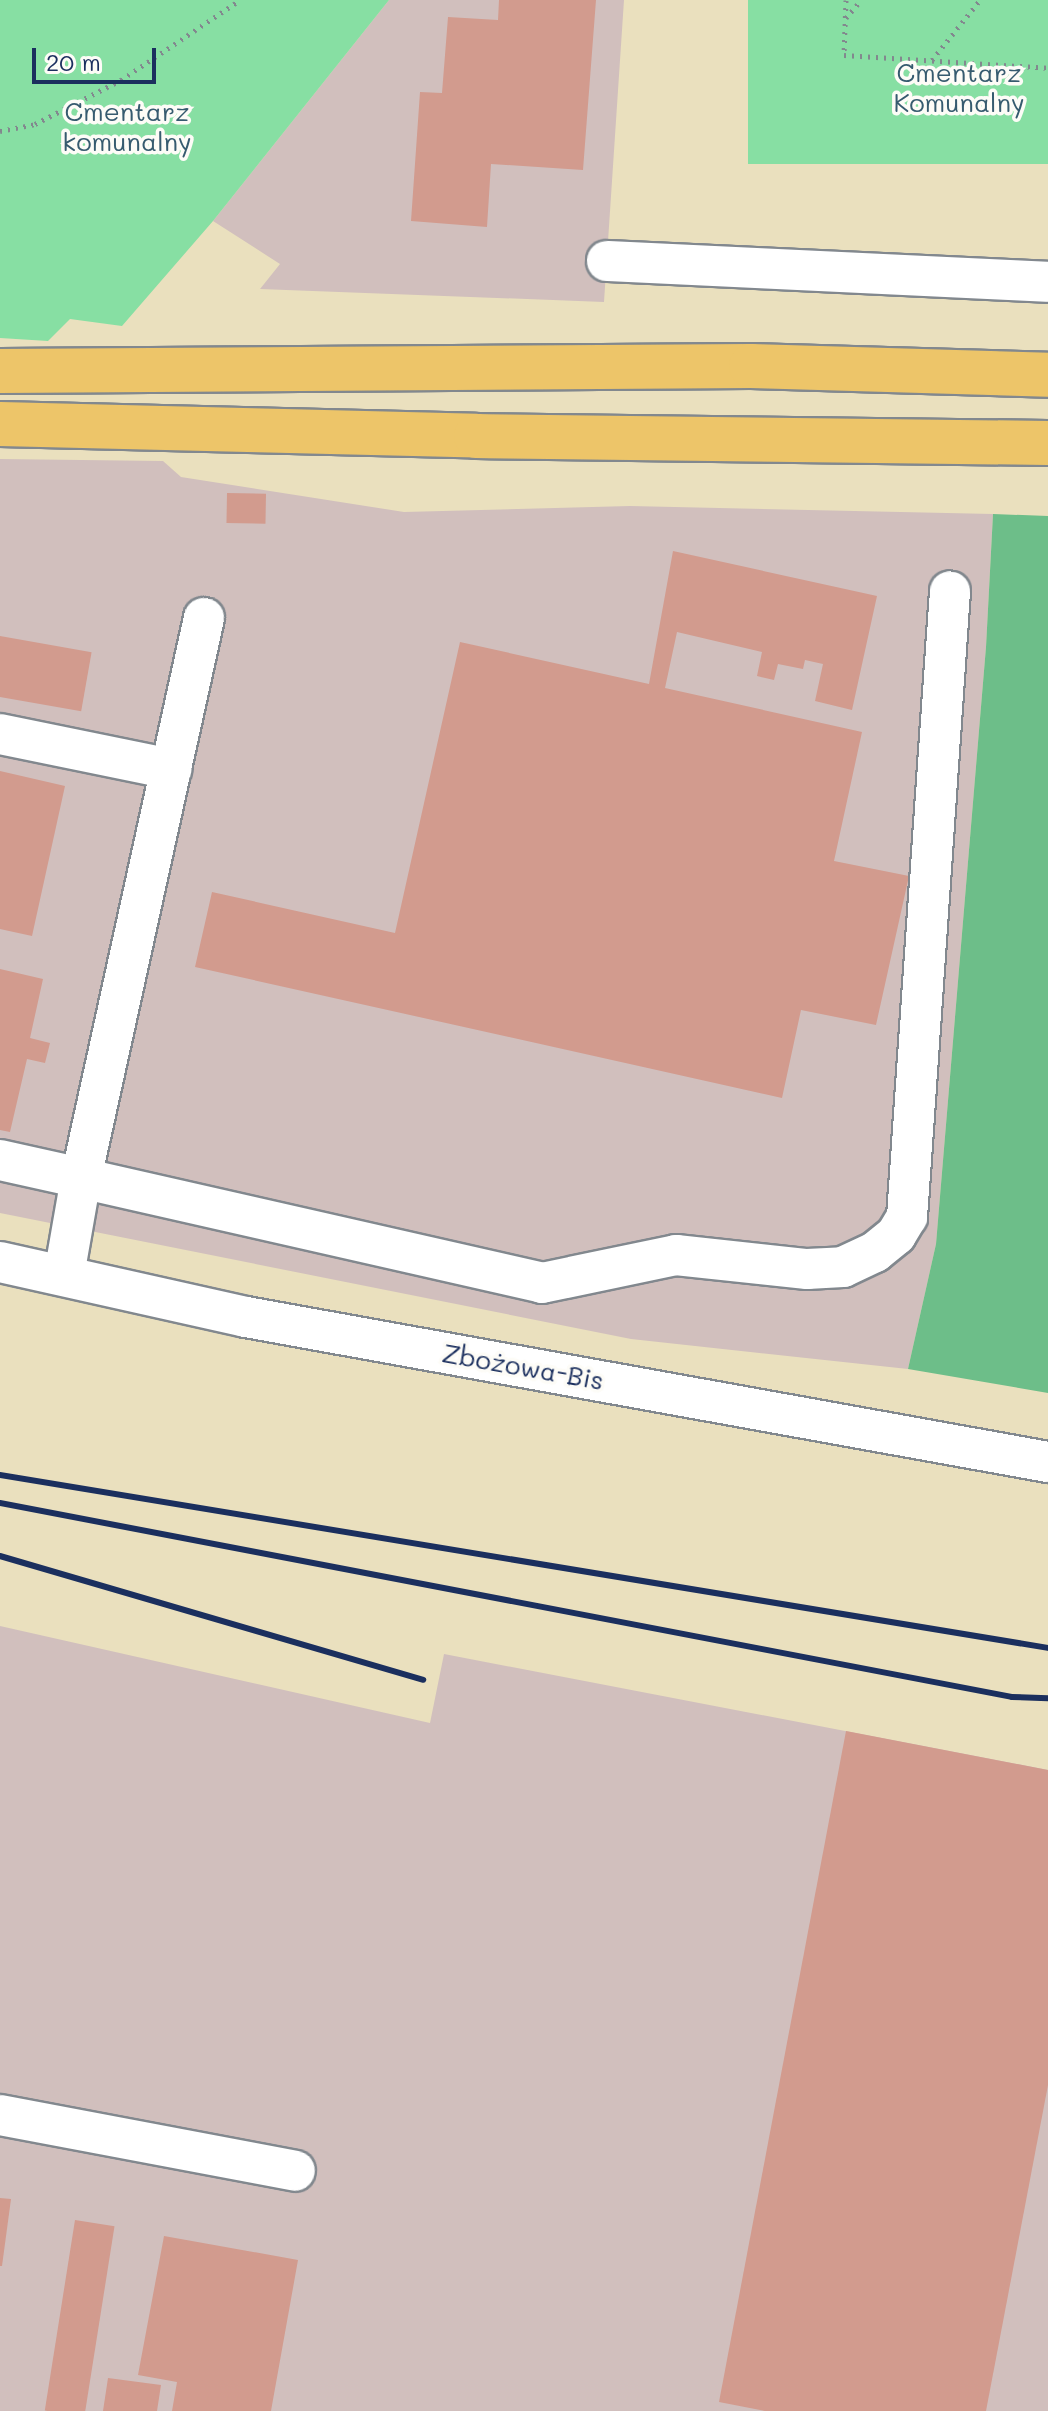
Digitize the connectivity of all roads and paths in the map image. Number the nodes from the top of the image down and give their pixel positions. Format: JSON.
{"nodes":[{"id":1,"x":240,"y":0,"type":"edge"},
{"id":2,"x":846,"y":0,"type":"edge"},
{"id":3,"x":861,"y":0,"type":"edge"},
{"id":4,"x":980,"y":0,"type":"edge"},
{"id":5,"x":846,"y":19,"type":"junction"},
{"id":6,"x":932,"y":60,"type":"junction"},
{"id":7,"x":1048,"y":61,"type":"edge"},
{"id":8,"x":1045,"y":68,"type":"edge"},
{"id":9,"x":0,"y":131,"type":"edge"},
{"id":10,"x":607,"y":261,"type":"dead end"},
{"id":11,"x":1048,"y":282,"type":"edge"},
{"id":12,"x":0,"y":371,"type":"edge"},
{"id":13,"x":1048,"y":375,"type":"edge"},
{"id":14,"x":0,"y":424,"type":"edge"},
{"id":15,"x":1048,"y":443,"type":"edge"},
{"id":16,"x":950,"y":591,"type":"dead end"},
{"id":17,"x":204,"y":618,"type":"dead end"},
{"id":18,"x":0,"y":734,"type":"edge"},
{"id":19,"x":171,"y":769,"type":"junction"},
{"id":20,"x":0,"y":1160,"type":"edge"},
{"id":21,"x":81,"y":1178,"type":"junction"},
{"id":22,"x":0,"y":1262,"type":"edge"},
{"id":23,"x":64,"y":1275,"type":"junction"},
{"id":24,"x":1048,"y":1462,"type":"edge"},
{"id":25,"x":0,"y":2115,"type":"edge"},
{"id":26,"x":295,"y":2171,"type":"dead end"}],
"edges":[{"from":1,"to":9,"type":"path"},
{"from":2,"to":5,"type":"path"},
{"from":3,"to":5,"type":"path"},
{"from":4,"to":6,"type":"path"},
{"from":5,"to":6,"type":"path"},
{"from":6,"to":8,"type":"path"},
{"from":7,"to":8,"type":"path"},
{"from":10,"to":11,"type":"street"},
{"from":12,"to":13,"type":"main road"},
{"from":14,"to":15,"type":"main road"},
{"from":16,"to":21,"type":"street"},
{"from":17,"to":19,"type":"street"},
{"from":18,"to":19,"type":"street"},
{"from":19,"to":21,"type":"street"},
{"from":20,"to":21,"type":"street"},
{"from":21,"to":23,"type":"street"},
{"from":22,"to":23,"type":"street","name":"Zbożowa-Bis"},
{"from":23,"to":24,"type":"street","name":"Zbożowa-Bis"},
{"from":25,"to":26,"type":"street"}]}
